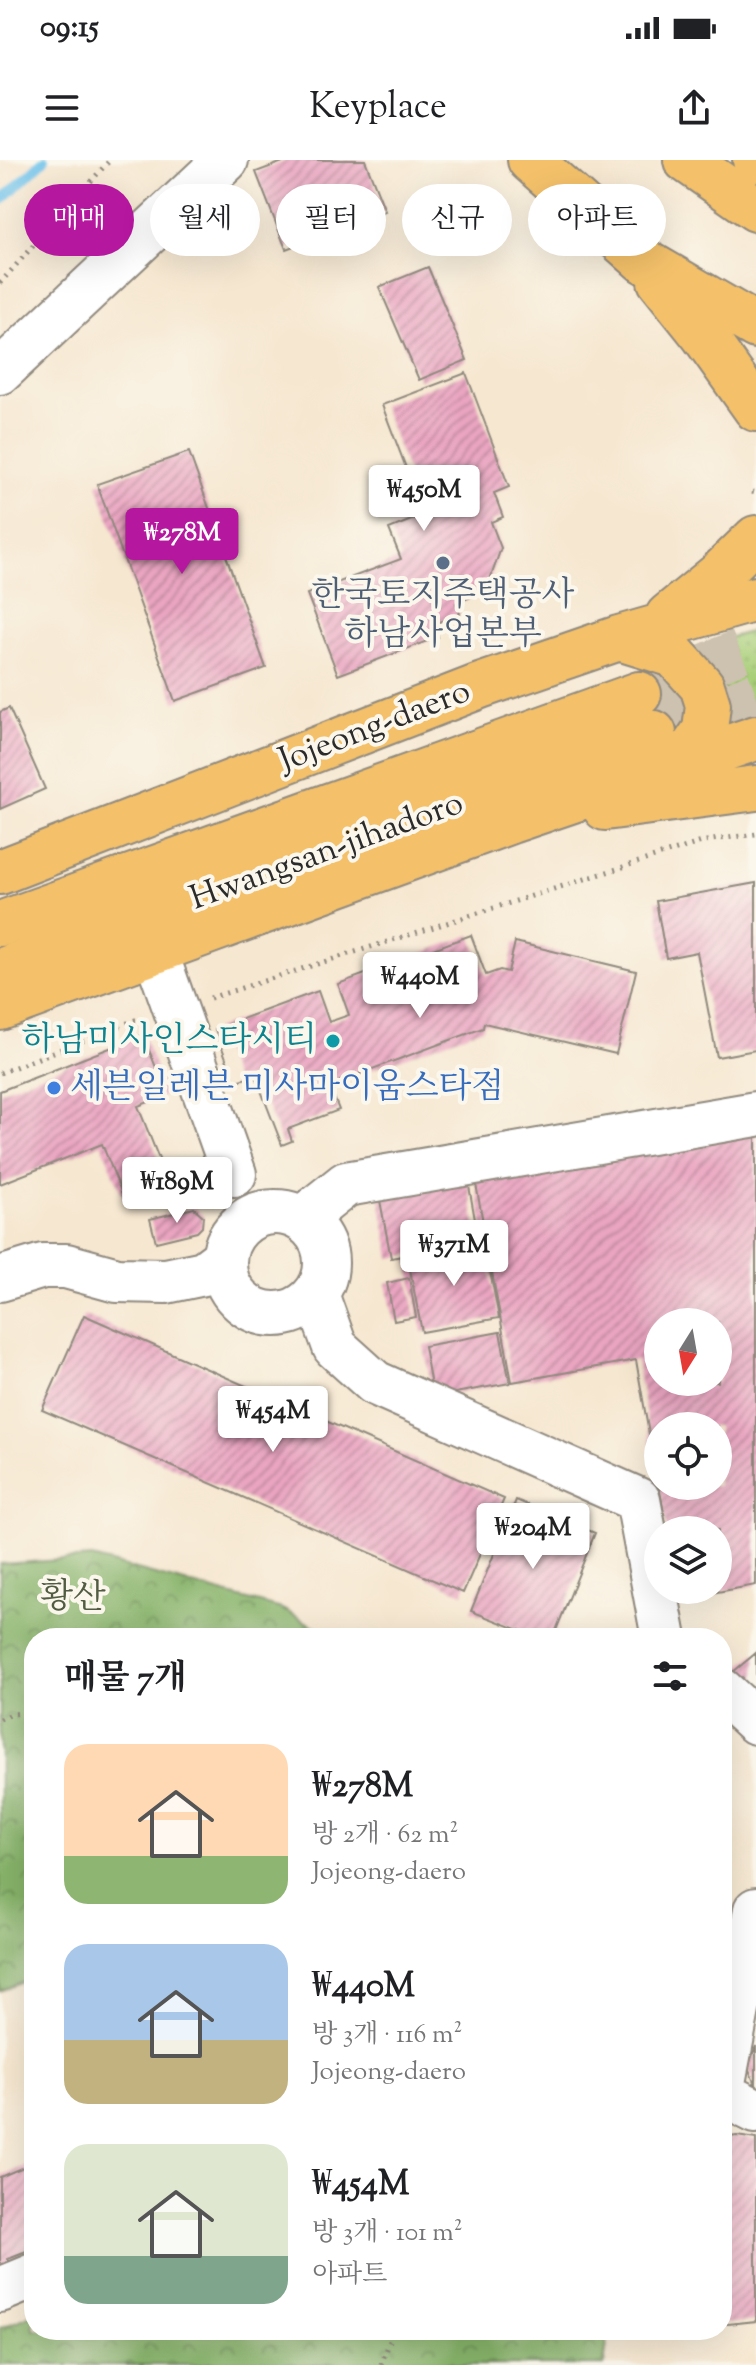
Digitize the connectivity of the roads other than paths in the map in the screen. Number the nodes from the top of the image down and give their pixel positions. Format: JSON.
{"nodes":[{"id":1,"x":226,"y":160,"type":"edge"},
{"id":2,"x":530,"y":160,"type":"edge"},
{"id":3,"x":686,"y":160,"type":"edge"},
{"id":4,"x":733,"y":160,"type":"edge"},
{"id":5,"x":756,"y":176,"type":"edge"},
{"id":6,"x":756,"y":209,"type":"edge"},
{"id":7,"x":644,"y":261,"type":"junction"},
{"id":8,"x":756,"y":326,"type":"edge"},
{"id":9,"x":0,"y":372,"type":"edge"},
{"id":10,"x":756,"y":409,"type":"edge"},
{"id":11,"x":756,"y":538,"type":"edge"},
{"id":12,"x":756,"y":599,"type":"edge"},
{"id":13,"x":636,"y":633,"type":"junction"},
{"id":14,"x":659,"y":729,"type":"junction"},
{"id":15,"x":756,"y":738,"type":"edge"},
{"id":16,"x":756,"y":788,"type":"edge"},
{"id":17,"x":511,"y":821,"type":"junction"},
{"id":18,"x":0,"y":872,"type":"edge"},
{"id":19,"x":0,"y":924,"type":"edge"},
{"id":20,"x":155,"y":951,"type":"junction"},
{"id":21,"x":0,"y":971,"type":"edge"},
{"id":22,"x":0,"y":1008,"type":"edge"},
{"id":23,"x":756,"y":1114,"type":"edge"},
{"id":24,"x":234,"y":1174,"type":"dead end"},
{"id":25,"x":302,"y":1219,"type":"junction"},
{"id":26,"x":224,"y":1258,"type":"junction"},
{"id":27,"x":0,"y":1279,"type":"edge"},
{"id":28,"x":316,"y":1294,"type":"junction"},
{"id":29,"x":662,"y":1628,"type":"edge"},
{"id":30,"x":732,"y":1700,"type":"edge"},
{"id":31,"x":756,"y":1722,"type":"edge"},
{"id":32,"x":756,"y":1910,"type":"edge"},
{"id":33,"x":732,"y":2038,"type":"edge"},
{"id":34,"x":732,"y":2097,"type":"edge"},
{"id":35,"x":756,"y":2111,"type":"edge"},
{"id":36,"x":24,"y":2280,"type":"edge"},
{"id":37,"x":0,"y":2290,"type":"edge"}],
"edges":[{"from":1,"to":9,"type":"street"},
{"from":2,"to":7,"type":"main road"},
{"from":3,"to":6,"type":"main road"},
{"from":4,"to":5,"type":"main road"},
{"from":7,"to":8,"type":"main road"},
{"from":7,"to":10,"type":"main road"},
{"from":11,"to":13,"type":"main road"},
{"from":12,"to":13,"type":"main road","name":"Jojeong-daero"},
{"from":13,"to":14,"type":"main road"},
{"from":13,"to":18,"type":"main road","name":"Jojeong-daero"},
{"from":14,"to":15,"type":"main road"},
{"from":14,"to":17,"type":"main road"},
{"from":14,"to":19,"type":"main road","name":"Hwangsan-jihadoro"},
{"from":14,"to":21,"type":"main road","name":"Hwangsan-jihadoro"},
{"from":16,"to":17,"type":"main road"},
{"from":17,"to":20,"type":"main road"},
{"from":20,"to":22,"type":"main road"},
{"from":20,"to":24,"type":"street"},
{"from":23,"to":25,"type":"street"},
{"from":25,"to":26,"type":"street"},
{"from":25,"to":28,"type":"street"},
{"from":26,"to":27,"type":"street"},
{"from":26,"to":28,"type":"street"},
{"from":28,"to":29,"type":"street"},
{"from":30,"to":31,"type":"street"},
{"from":32,"to":33,"type":"street"},
{"from":34,"to":35,"type":"street"},
{"from":36,"to":37,"type":"street"}]}
